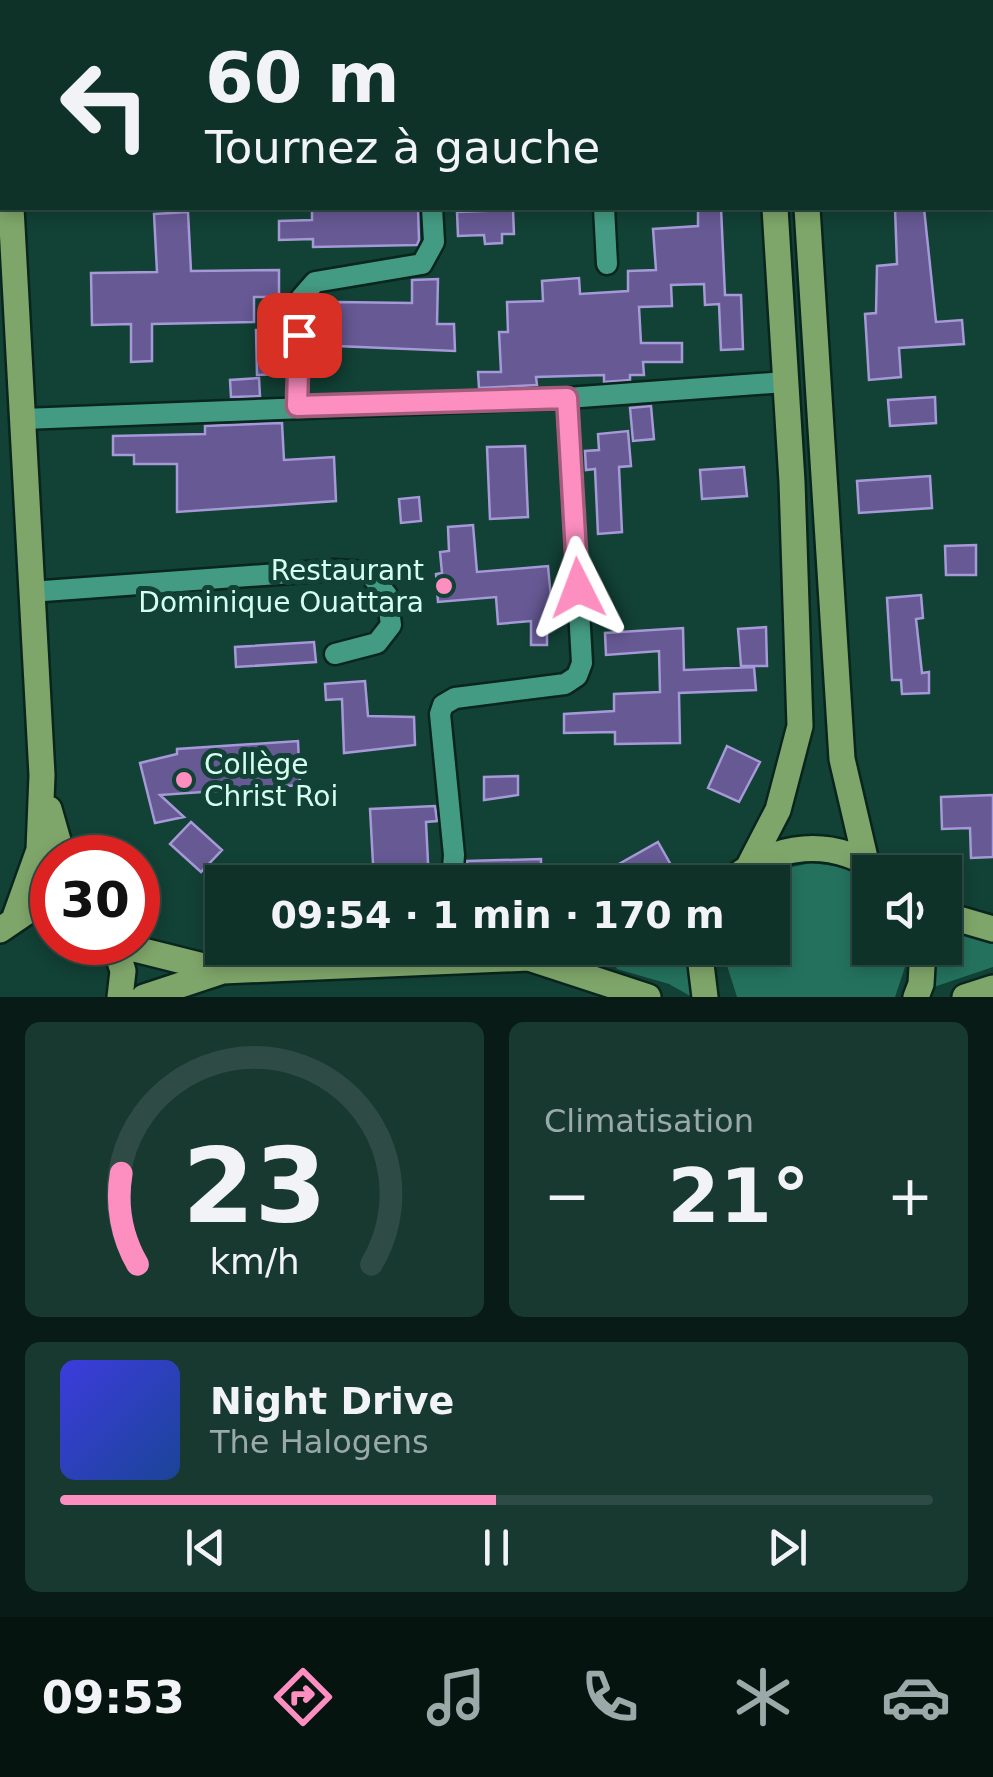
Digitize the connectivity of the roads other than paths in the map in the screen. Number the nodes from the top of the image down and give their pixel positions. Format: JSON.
{"nodes":[{"id":1,"x":11,"y":210,"type":"edge"},
{"id":2,"x":432,"y":210,"type":"edge"},
{"id":3,"x":604,"y":210,"type":"edge"},
{"id":4,"x":775,"y":210,"type":"edge"},
{"id":5,"x":807,"y":210,"type":"edge"},
{"id":6,"x":608,"y":264,"type":"dead end"},
{"id":7,"x":785,"y":382,"type":"junction"},
{"id":8,"x":567,"y":398,"type":"junction"},
{"id":9,"x":297,"y":406,"type":"junction"},
{"id":10,"x":23,"y":419,"type":"junction"},
{"id":11,"x":30,"y":592,"type":"junction"},
{"id":12,"x":334,"y":654,"type":"dead end"},
{"id":13,"x":42,"y":774,"type":"junction"},
{"id":14,"x":57,"y":835,"type":"edge"},
{"id":15,"x":870,"y":855,"type":"edge"},
{"id":16,"x":852,"y":860,"type":"edge"},
{"id":17,"x":453,"y":865,"type":"edge"},
{"id":18,"x":744,"y":865,"type":"edge"},
{"id":19,"x":754,"y":865,"type":"edge"},
{"id":20,"x":962,"y":920,"type":"edge"},
{"id":21,"x":7,"y":924,"type":"edge"},
{"id":22,"x":993,"y":929,"type":"edge"},
{"id":23,"x":160,"y":955,"type":"edge"},
{"id":24,"x":121,"y":965,"type":"edge"},
{"id":25,"x":310,"y":965,"type":"edge"},
{"id":26,"x":550,"y":965,"type":"edge"},
{"id":27,"x":700,"y":965,"type":"edge"},
{"id":28,"x":921,"y":965,"type":"edge"},
{"id":29,"x":223,"y":971,"type":"junction"},
{"id":30,"x":993,"y":988,"type":"edge"},
{"id":31,"x":120,"y":997,"type":"edge"},
{"id":32,"x":144,"y":997,"type":"edge"},
{"id":33,"x":648,"y":997,"type":"edge"},
{"id":34,"x":705,"y":997,"type":"edge"},
{"id":35,"x":916,"y":997,"type":"edge"},
{"id":36,"x":966,"y":997,"type":"edge"}],
"edges":[{"from":1,"to":10,"type":"main road"},
{"from":2,"to":9,"type":"street"},
{"from":3,"to":6,"type":"street"},
{"from":4,"to":7,"type":"main road"},
{"from":5,"to":15,"type":"main road"},
{"from":7,"to":8,"type":"street"},
{"from":7,"to":18,"type":"main road"},
{"from":8,"to":9,"type":"street"},
{"from":8,"to":17,"type":"street"},
{"from":9,"to":10,"type":"street"},
{"from":10,"to":11,"type":"main road"},
{"from":11,"to":12,"type":"street"},
{"from":11,"to":13,"type":"main road"},
{"from":13,"to":14,"type":"main road"},
{"from":13,"to":21,"type":"main road"},
{"from":16,"to":19,"type":"main road"},
{"from":20,"to":22,"type":"main road"},
{"from":23,"to":29,"type":"main road"},
{"from":24,"to":31,"type":"main road"},
{"from":25,"to":29,"type":"main road"},
{"from":26,"to":33,"type":"main road"},
{"from":27,"to":34,"type":"main road"},
{"from":28,"to":35,"type":"main road"},
{"from":29,"to":32,"type":"main road"},
{"from":30,"to":36,"type":"main road"}]}
